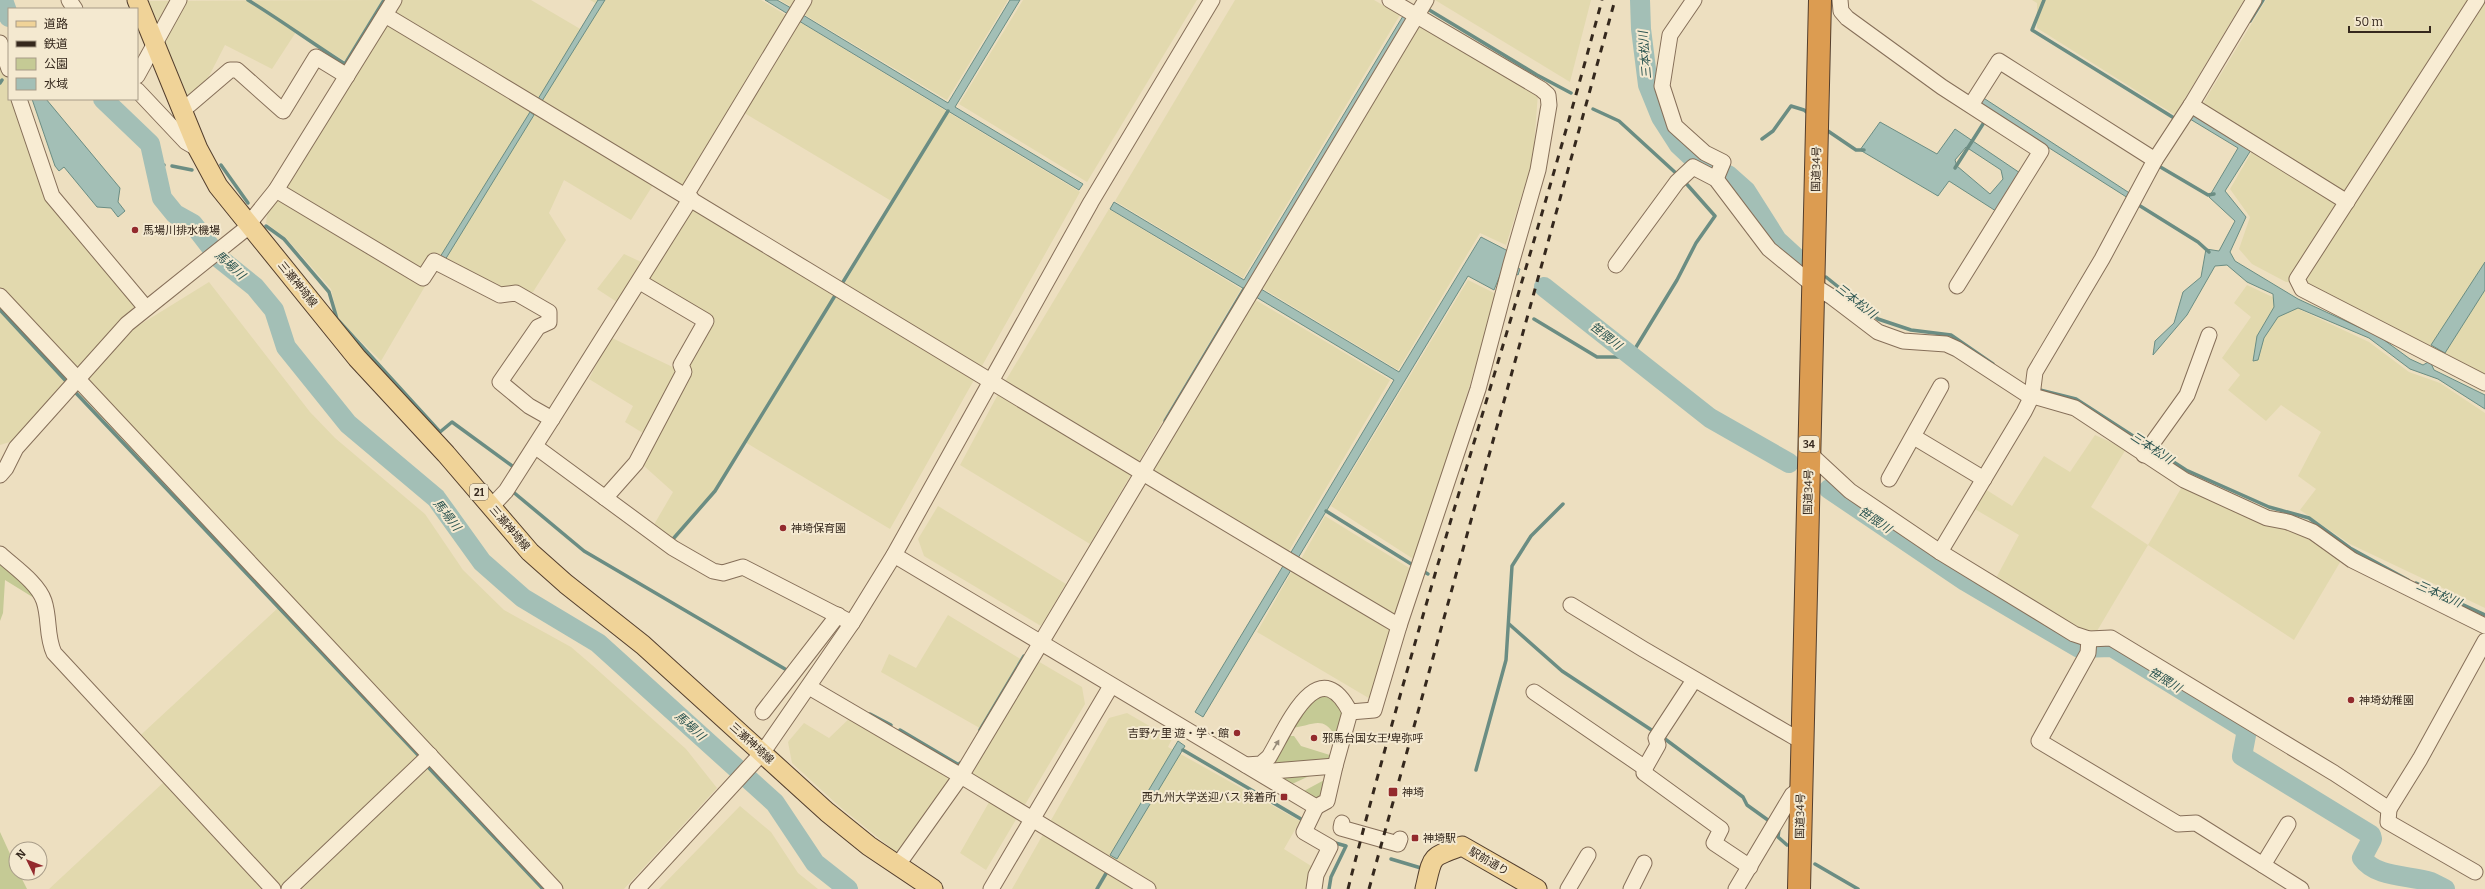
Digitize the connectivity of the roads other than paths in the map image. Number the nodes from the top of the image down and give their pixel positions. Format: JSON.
{"nodes":[{"id":1,"x":137,"y":0,"type":"edge"},
{"id":2,"x":178,"y":0,"type":"edge"},
{"id":3,"x":394,"y":0,"type":"edge"},
{"id":4,"x":804,"y":0,"type":"edge"},
{"id":5,"x":1212,"y":0,"type":"edge"},
{"id":6,"x":1390,"y":0,"type":"edge"},
{"id":7,"x":1694,"y":0,"type":"edge"},
{"id":8,"x":1820,"y":0,"type":"edge"},
{"id":9,"x":1840,"y":0,"type":"edge"},
{"id":10,"x":2254,"y":0,"type":"edge"},
{"id":11,"x":2477,"y":0,"type":"edge"},
{"id":12,"x":1422,"y":7,"type":"edge"},
{"id":13,"x":385,"y":15,"type":"junction"},
{"id":14,"x":0,"y":43,"type":"edge"},
{"id":15,"x":154,"y":43,"type":"junction"},
{"id":16,"x":8,"y":67,"type":"edge"},
{"id":17,"x":138,"y":74,"type":"edge"},
{"id":18,"x":347,"y":76,"type":"junction"},
{"id":19,"x":138,"y":91,"type":"edge"},
{"id":20,"x":19,"y":100,"type":"edge"},
{"id":21,"x":1971,"y":105,"type":"junction"},
{"id":22,"x":2191,"y":105,"type":"junction"},
{"id":23,"x":182,"y":111,"type":"junction"},
{"id":24,"x":198,"y":149,"type":"junction"},
{"id":25,"x":2155,"y":160,"type":"junction"},
{"id":26,"x":1716,"y":179,"type":"junction"},
{"id":27,"x":276,"y":190,"type":"junction"},
{"id":28,"x":688,"y":197,"type":"junction"},
{"id":29,"x":2347,"y":202,"type":"junction"},
{"id":30,"x":248,"y":222,"type":"junction"},
{"id":31,"x":1616,"y":265,"type":"dead end"},
{"id":32,"x":640,"y":282,"type":"junction"},
{"id":33,"x":1813,"y":285,"type":"junction"},
{"id":34,"x":1956,"y":286,"type":"dead end"},
{"id":35,"x":0,"y":296,"type":"edge"},
{"id":36,"x":146,"y":308,"type":"junction"},
{"id":37,"x":2209,"y":335,"type":"dead end"},
{"id":38,"x":77,"y":379,"type":"junction"},
{"id":39,"x":989,"y":381,"type":"junction"},
{"id":40,"x":2485,"y":383,"type":"edge"},
{"id":41,"x":1941,"y":386,"type":"dead end"},
{"id":42,"x":2032,"y":390,"type":"junction"},
{"id":43,"x":552,"y":419,"type":"junction"},
{"id":44,"x":1914,"y":437,"type":"junction"},
{"id":45,"x":536,"y":447,"type":"junction"},
{"id":46,"x":16,"y":448,"type":"junction"},
{"id":47,"x":1809,"y":453,"type":"junction"},
{"id":48,"x":0,"y":454,"type":"edge"},
{"id":49,"x":2144,"y":455,"type":"junction"},
{"id":50,"x":1142,"y":474,"type":"junction"},
{"id":51,"x":0,"y":475,"type":"edge"},
{"id":52,"x":1889,"y":479,"type":"dead end"},
{"id":53,"x":1984,"y":479,"type":"junction"},
{"id":54,"x":605,"y":498,"type":"junction"},
{"id":55,"x":491,"y":507,"type":"junction"},
{"id":56,"x":1940,"y":552,"type":"junction"},
{"id":57,"x":0,"y":554,"type":"edge"},
{"id":58,"x":894,"y":555,"type":"junction"},
{"id":59,"x":1572,"y":604,"type":"dead end"},
{"id":60,"x":838,"y":615,"type":"junction"},
{"id":61,"x":852,"y":623,"type":"junction"},
{"id":62,"x":1399,"y":626,"type":"junction"},
{"id":63,"x":2485,"y":626,"type":"edge"},
{"id":64,"x":2485,"y":641,"type":"edge"},
{"id":65,"x":1041,"y":643,"type":"junction"},
{"id":66,"x":2088,"y":646,"type":"junction"},
{"id":67,"x":1694,"y":680,"type":"junction"},
{"id":68,"x":1112,"y":686,"type":"junction"},
{"id":69,"x":809,"y":687,"type":"junction"},
{"id":70,"x":1534,"y":692,"type":"dead end"},
{"id":71,"x":763,"y":712,"type":"dead end"},
{"id":72,"x":1350,"y":712,"type":"junction"},
{"id":73,"x":1802,"y":739,"type":"junction"},
{"id":74,"x":430,"y":755,"type":"junction"},
{"id":75,"x":757,"y":758,"type":"junction"},
{"id":76,"x":1246,"y":765,"type":"junction"},
{"id":77,"x":1335,"y":766,"type":"junction"},
{"id":78,"x":1645,"y":768,"type":"junction"},
{"id":79,"x":1260,"y":772,"type":"junction"},
{"id":80,"x":961,"y":776,"type":"junction"},
{"id":81,"x":1801,"y":788,"type":"junction"},
{"id":82,"x":1316,"y":807,"type":"junction"},
{"id":83,"x":2389,"y":809,"type":"junction"},
{"id":84,"x":1033,"y":819,"type":"junction"},
{"id":85,"x":1342,"y":822,"type":"dead end"},
{"id":86,"x":2288,"y":824,"type":"dead end"},
{"id":87,"x":1400,"y":839,"type":"dead end"},
{"id":88,"x":1588,"y":855,"type":"dead end"},
{"id":89,"x":1644,"y":864,"type":"dead end"},
{"id":90,"x":2263,"y":865,"type":"junction"},
{"id":91,"x":897,"y":866,"type":"junction"},
{"id":92,"x":1750,"y":866,"type":"junction"},
{"id":93,"x":2475,"y":872,"type":"dead end"},
{"id":94,"x":273,"y":889,"type":"edge"},
{"id":95,"x":289,"y":889,"type":"edge"},
{"id":96,"x":555,"y":889,"type":"edge"},
{"id":97,"x":637,"y":889,"type":"edge"},
{"id":98,"x":933,"y":889,"type":"edge"},
{"id":99,"x":991,"y":889,"type":"edge"},
{"id":100,"x":1148,"y":889,"type":"edge"},
{"id":101,"x":1314,"y":889,"type":"edge"},
{"id":102,"x":1425,"y":889,"type":"edge"},
{"id":103,"x":1537,"y":889,"type":"edge"},
{"id":104,"x":1568,"y":889,"type":"edge"},
{"id":105,"x":1631,"y":889,"type":"edge"},
{"id":106,"x":1736,"y":889,"type":"edge"},
{"id":107,"x":1799,"y":889,"type":"edge"},
{"id":108,"x":2301,"y":889,"type":"edge"}],
"edges":[{"from":1,"to":15,"type":"main road","name":"三瀬神埼線","number":"21"},
{"from":2,"to":15,"type":"street"},
{"from":3,"to":13,"type":"street"},
{"from":4,"to":28,"type":"street"},
{"from":5,"to":39,"type":"street"},
{"from":6,"to":12,"type":"street"},
{"from":7,"to":26,"type":"street"},
{"from":8,"to":33,"type":"highway","name":"国道34号","number":"34"},
{"from":9,"to":21,"type":"street"},
{"from":10,"to":22,"type":"street"},
{"from":11,"to":29,"type":"street"},
{"from":12,"to":50,"type":"street"},
{"from":12,"to":62,"type":"street"},
{"from":13,"to":18,"type":"street"},
{"from":13,"to":28,"type":"street"},
{"from":14,"to":16,"type":"street"},
{"from":15,"to":17,"type":"street"},
{"from":15,"to":23,"type":"main road","name":"三瀬神埼線","number":"21"},
{"from":18,"to":23,"type":"street"},
{"from":18,"to":27,"type":"street"},
{"from":19,"to":24,"type":"street"},
{"from":20,"to":36,"type":"street"},
{"from":21,"to":25,"type":"street"},
{"from":21,"to":34,"type":"street"},
{"from":22,"to":25,"type":"street"},
{"from":22,"to":29,"type":"street"},
{"from":23,"to":24,"type":"main road","name":"三瀬神埼線","number":"21"},
{"from":24,"to":30,"type":"main road","name":"三瀬神埼線","number":"21"},
{"from":25,"to":42,"type":"street"},
{"from":26,"to":31,"type":"street"},
{"from":26,"to":33,"type":"street"},
{"from":27,"to":30,"type":"street"},
{"from":27,"to":43,"type":"street"},
{"from":28,"to":32,"type":"street"},
{"from":28,"to":39,"type":"street"},
{"from":29,"to":40,"type":"street"},
{"from":30,"to":36,"type":"street"},
{"from":30,"to":55,"type":"main road","name":"三瀬神埼線","number":"21"},
{"from":32,"to":43,"type":"street"},
{"from":32,"to":54,"type":"street"},
{"from":33,"to":42,"type":"street"},
{"from":33,"to":47,"type":"highway","name":"国道34号","number":"34"},
{"from":35,"to":38,"type":"street"},
{"from":36,"to":38,"type":"street"},
{"from":37,"to":49,"type":"street"},
{"from":38,"to":46,"type":"street"},
{"from":38,"to":74,"type":"street"},
{"from":39,"to":50,"type":"street"},
{"from":39,"to":58,"type":"street"},
{"from":41,"to":44,"type":"street"},
{"from":42,"to":49,"type":"street"},
{"from":42,"to":53,"type":"street"},
{"from":43,"to":45,"type":"street"},
{"from":44,"to":52,"type":"street"},
{"from":44,"to":53,"type":"street"},
{"from":45,"to":54,"type":"street"},
{"from":45,"to":55,"type":"street"},
{"from":46,"to":48,"type":"street"},
{"from":46,"to":51,"type":"street"},
{"from":47,"to":56,"type":"street"},
{"from":47,"to":73,"type":"highway","name":"国道34号","number":"34"},
{"from":49,"to":63,"type":"street"},
{"from":50,"to":62,"type":"street"},
{"from":50,"to":65,"type":"street"},
{"from":53,"to":56,"type":"street"},
{"from":54,"to":60,"type":"street"},
{"from":55,"to":75,"type":"main road","name":"三瀬神埼線","number":"21"},
{"from":56,"to":66,"type":"street"},
{"from":57,"to":94,"type":"street"},
{"from":58,"to":61,"type":"street"},
{"from":58,"to":65,"type":"street"},
{"from":59,"to":67,"type":"street"},
{"from":60,"to":61,"type":"street"},
{"from":60,"to":71,"type":"street"},
{"from":61,"to":69,"type":"street"},
{"from":62,"to":72,"type":"street"},
{"from":64,"to":83,"type":"street"},
{"from":65,"to":68,"type":"street"},
{"from":65,"to":80,"type":"street"},
{"from":66,"to":83,"type":"street"},
{"from":66,"to":90,"type":"street"},
{"from":67,"to":73,"type":"street"},
{"from":67,"to":78,"type":"street"},
{"from":68,"to":76,"type":"street"},
{"from":68,"to":84,"type":"street"},
{"from":69,"to":75,"type":"street"},
{"from":69,"to":80,"type":"street"},
{"from":70,"to":78,"type":"street"},
{"from":76,"to":72,"type":"street","one_way":true},
{"from":72,"to":77,"type":"street"},
{"from":73,"to":81,"type":"highway","name":"国道34号","number":"34"},
{"from":74,"to":95,"type":"street"},
{"from":74,"to":96,"type":"street"},
{"from":75,"to":91,"type":"main road","name":"三瀬神埼線","number":"21"},
{"from":75,"to":97,"type":"street"},
{"from":76,"to":79,"type":"street"},
{"from":77,"to":79,"type":"street"},
{"from":77,"to":82,"type":"street"},
{"from":78,"to":92,"type":"street"},
{"from":79,"to":82,"type":"street"},
{"from":80,"to":84,"type":"street"},
{"from":80,"to":91,"type":"street"},
{"from":81,"to":92,"type":"street"},
{"from":81,"to":107,"type":"highway","name":"国道34号","number":"34"},
{"from":82,"to":101,"type":"street"},
{"from":83,"to":93,"type":"street"},
{"from":84,"to":99,"type":"street"},
{"from":84,"to":100,"type":"street"},
{"from":85,"to":87,"type":"street"},
{"from":86,"to":90,"type":"street"},
{"from":88,"to":104,"type":"street"},
{"from":89,"to":105,"type":"street"},
{"from":90,"to":108,"type":"street"},
{"from":91,"to":98,"type":"main road","name":"三瀬神埼線","number":"21"},
{"from":92,"to":106,"type":"street"},
{"from":102,"to":103,"type":"main road","name":"駅前通り"}]}
